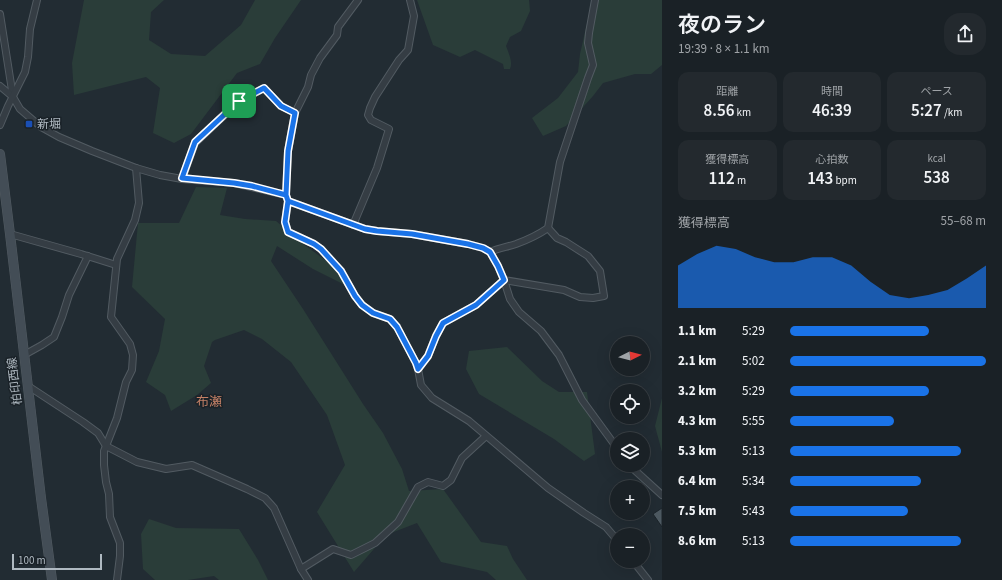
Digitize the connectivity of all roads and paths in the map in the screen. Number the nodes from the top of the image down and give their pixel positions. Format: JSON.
{"nodes":[{"id":1,"x":37,"y":0,"type":"edge"},
{"id":2,"x":358,"y":0,"type":"edge"},
{"id":3,"x":410,"y":0,"type":"edge"},
{"id":4,"x":595,"y":0,"type":"edge"},
{"id":5,"x":0,"y":14,"type":"edge"},
{"id":6,"x":0,"y":86,"type":"edge"},
{"id":7,"x":13,"y":97,"type":"junction"},
{"id":8,"x":295,"y":113,"type":"junction"},
{"id":9,"x":0,"y":125,"type":"edge"},
{"id":10,"x":0,"y":154,"type":"edge"},
{"id":11,"x":136,"y":168,"type":"junction"},
{"id":12,"x":182,"y":178,"type":"junction"},
{"id":13,"x":287,"y":198,"type":"junction"},
{"id":14,"x":353,"y":225,"type":"junction"},
{"id":15,"x":548,"y":228,"type":"junction"},
{"id":16,"x":10,"y":234,"type":"junction"},
{"id":17,"x":490,"y":252,"type":"junction"},
{"id":18,"x":88,"y":256,"type":"junction"},
{"id":19,"x":116,"y":265,"type":"junction"},
{"id":20,"x":504,"y":280,"type":"junction"},
{"id":21,"x":24,"y":355,"type":"junction"},
{"id":22,"x":418,"y":369,"type":"junction"},
{"id":23,"x":28,"y":386,"type":"junction"},
{"id":24,"x":486,"y":436,"type":"junction"},
{"id":25,"x":610,"y":438,"type":"edge"},
{"id":26,"x":106,"y":446,"type":"junction"},
{"id":27,"x":637,"y":472,"type":"edge"},
{"id":28,"x":662,"y":495,"type":"edge"},
{"id":29,"x":610,"y":532,"type":"edge"},
{"id":30,"x":639,"y":568,"type":"edge"},
{"id":31,"x":301,"y":569,"type":"junction"},
{"id":32,"x":52,"y":580,"type":"edge"},
{"id":33,"x":117,"y":580,"type":"edge"},
{"id":34,"x":308,"y":580,"type":"edge"},
{"id":35,"x":648,"y":580,"type":"edge"}],
"edges":[{"from":1,"to":7,"type":"street"},
{"from":2,"to":8,"type":"street"},
{"from":3,"to":14,"type":"street"},
{"from":4,"to":15,"type":"street"},
{"from":5,"to":7,"type":"street"},
{"from":6,"to":7,"type":"street"},
{"from":7,"to":9,"type":"street"},
{"from":7,"to":11,"type":"street"},
{"from":8,"to":12,"type":"street"},
{"from":8,"to":13,"type":"street"},
{"from":10,"to":16,"type":"main road","name":"柏印西線"},
{"from":11,"to":12,"type":"street"},
{"from":11,"to":19,"type":"street"},
{"from":12,"to":13,"type":"street"},
{"from":13,"to":14,"type":"street"},
{"from":13,"to":22,"type":"street"},
{"from":14,"to":17,"type":"street"},
{"from":15,"to":17,"type":"street"},
{"from":15,"to":20,"type":"street"},
{"from":16,"to":18,"type":"street"},
{"from":16,"to":21,"type":"main road","name":"柏印西線"},
{"from":17,"to":20,"type":"street"},
{"from":18,"to":19,"type":"street"},
{"from":18,"to":21,"type":"street"},
{"from":19,"to":26,"type":"street"},
{"from":20,"to":22,"type":"street"},
{"from":20,"to":25,"type":"street"},
{"from":21,"to":23,"type":"main road","name":"柏印西線"},
{"from":22,"to":24,"type":"street"},
{"from":23,"to":26,"type":"street"},
{"from":23,"to":32,"type":"main road","name":"柏印西線"},
{"from":24,"to":29,"type":"street"},
{"from":24,"to":31,"type":"street"},
{"from":26,"to":31,"type":"street"},
{"from":26,"to":33,"type":"street"},
{"from":27,"to":28,"type":"street"},
{"from":30,"to":35,"type":"street"},
{"from":31,"to":34,"type":"street"}]}
